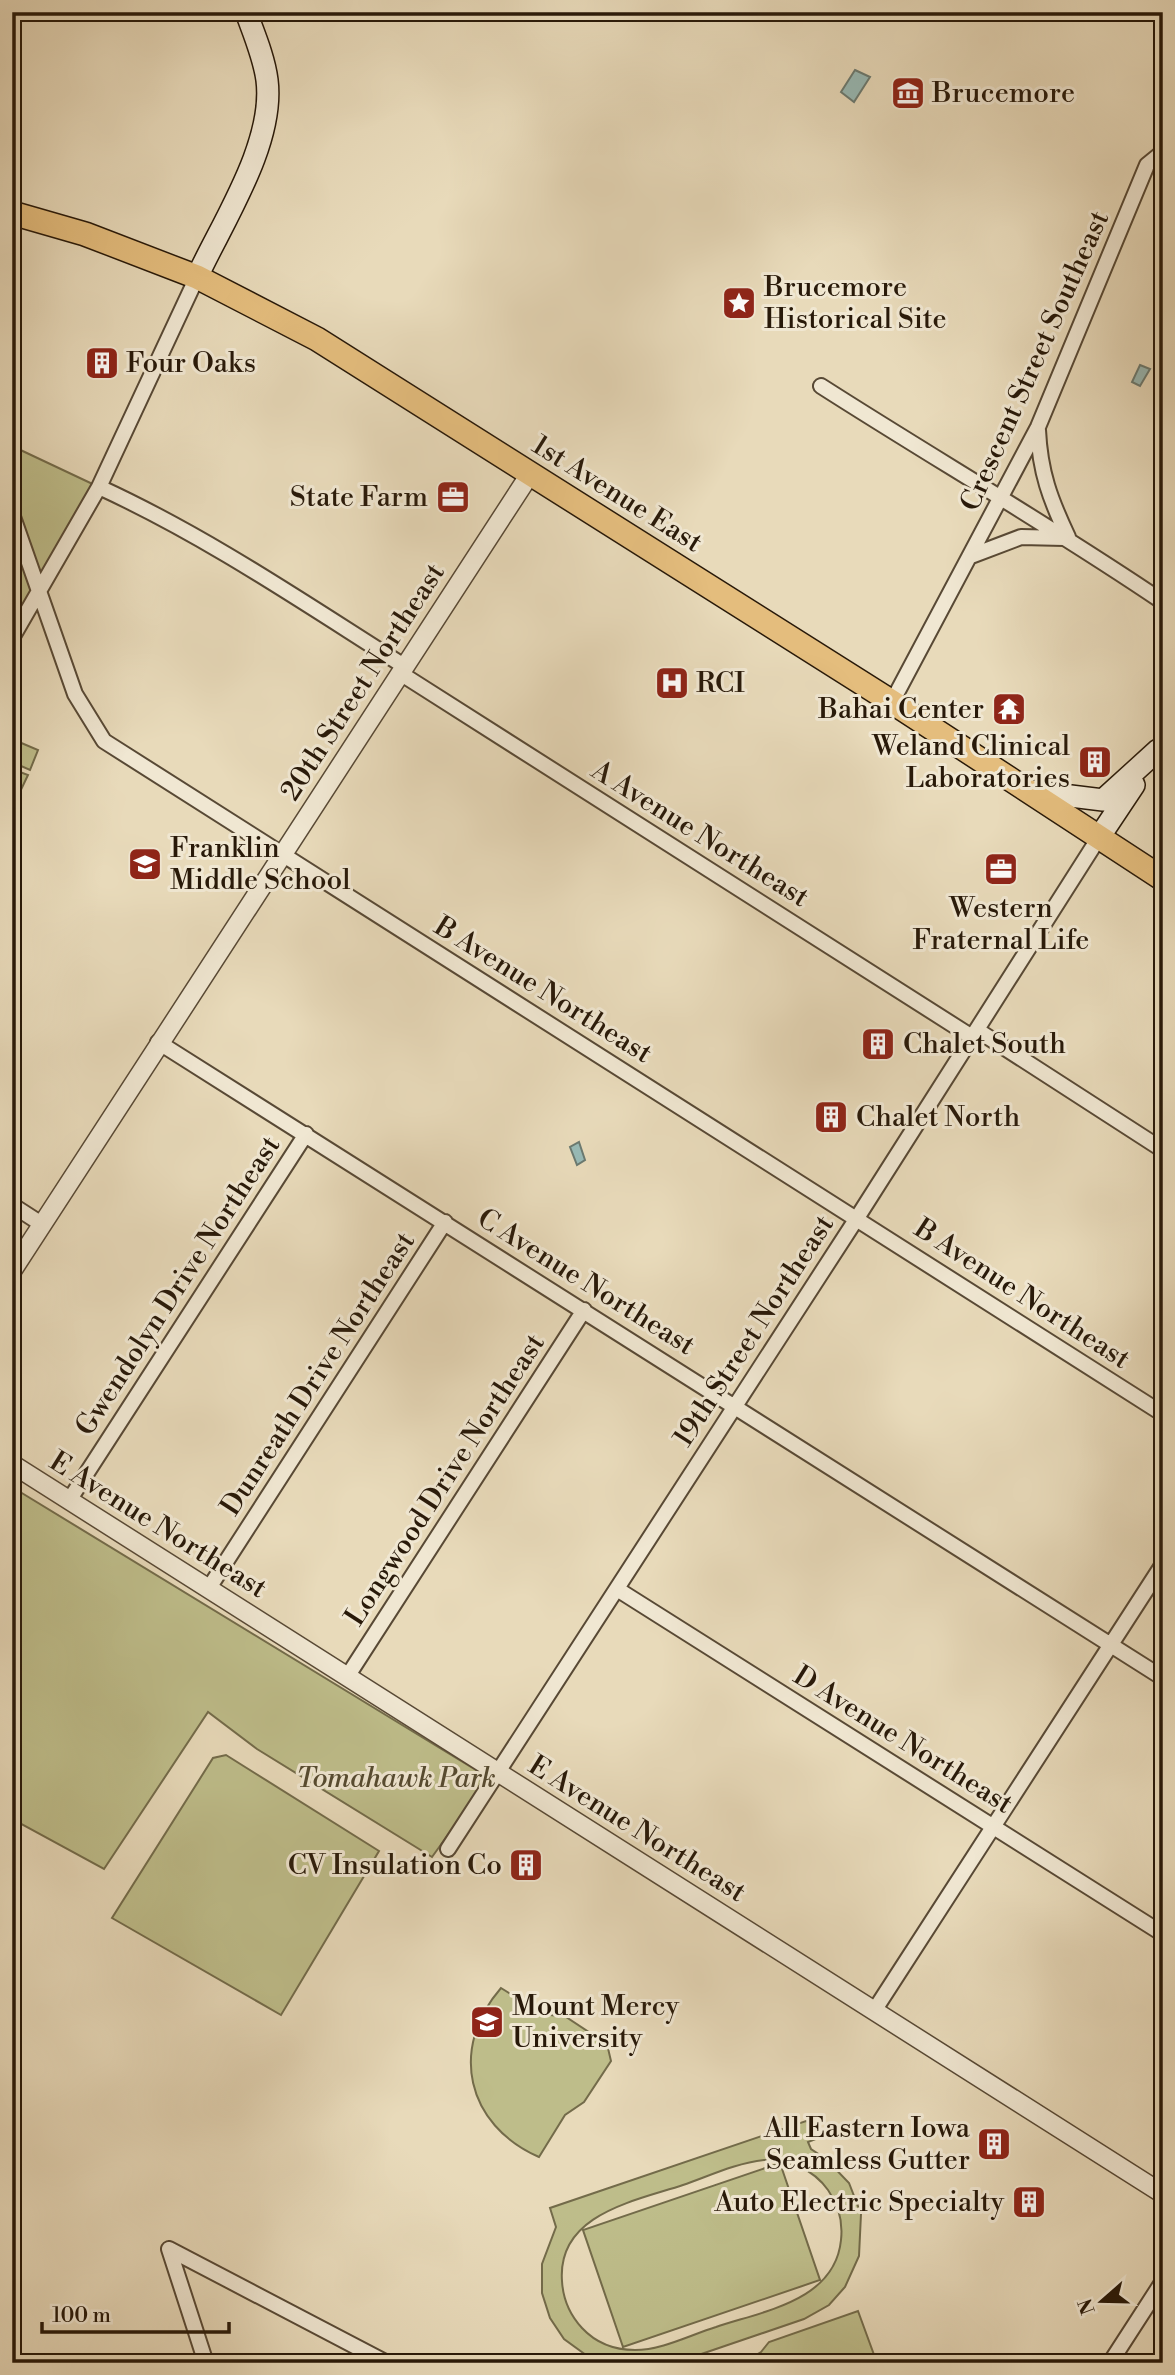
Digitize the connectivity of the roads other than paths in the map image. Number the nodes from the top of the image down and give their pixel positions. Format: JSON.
{"nodes":[{"id":1,"x":246,"y":12,"type":"edge"},
{"id":2,"x":1163,"y":152,"type":"edge"},
{"id":3,"x":12,"y":212,"type":"edge"},
{"id":4,"x":197,"y":278,"type":"junction"},
{"id":5,"x":821,"y":386,"type":"dead end"},
{"id":6,"x":1038,"y":427,"type":"junction"},
{"id":7,"x":530,"y":474,"type":"junction"},
{"id":8,"x":99,"y":487,"type":"junction"},
{"id":9,"x":1002,"y":499,"type":"junction"},
{"id":10,"x":12,"y":514,"type":"edge"},
{"id":11,"x":1069,"y":538,"type":"junction"},
{"id":12,"x":971,"y":556,"type":"junction"},
{"id":13,"x":40,"y":593,"type":"junction"},
{"id":14,"x":1163,"y":602,"type":"edge"},
{"id":15,"x":12,"y":638,"type":"edge"},
{"id":16,"x":402,"y":670,"type":"junction"},
{"id":17,"x":891,"y":702,"type":"junction"},
{"id":18,"x":1160,"y":746,"type":"edge"},
{"id":19,"x":1022,"y":790,"type":"junction"},
{"id":20,"x":1098,"y":839,"type":"junction"},
{"id":21,"x":284,"y":854,"type":"junction"},
{"id":22,"x":1163,"y":880,"type":"edge"},
{"id":23,"x":974,"y":1033,"type":"junction"},
{"id":24,"x":158,"y":1042,"type":"junction"},
{"id":25,"x":306,"y":1135,"type":"junction"},
{"id":26,"x":1163,"y":1150,"type":"edge"},
{"id":27,"x":12,"y":1205,"type":"edge"},
{"id":28,"x":857,"y":1219,"type":"junction"},
{"id":29,"x":445,"y":1222,"type":"junction"},
{"id":30,"x":43,"y":1225,"type":"junction"},
{"id":31,"x":12,"y":1271,"type":"edge"},
{"id":32,"x":583,"y":1310,"type":"junction"},
{"id":33,"x":734,"y":1405,"type":"junction"},
{"id":34,"x":1163,"y":1413,"type":"edge"},
{"id":35,"x":12,"y":1464,"type":"edge"},
{"id":36,"x":69,"y":1499,"type":"junction"},
{"id":37,"x":1163,"y":1564,"type":"edge"},
{"id":38,"x":209,"y":1588,"type":"junction"},
{"id":39,"x":617,"y":1589,"type":"junction"},
{"id":40,"x":1110,"y":1645,"type":"junction"},
{"id":41,"x":347,"y":1677,"type":"junction"},
{"id":42,"x":1163,"y":1678,"type":"edge"},
{"id":43,"x":498,"y":1771,"type":"junction"},
{"id":44,"x":994,"y":1827,"type":"junction"},
{"id":45,"x":448,"y":1849,"type":"dead end"},
{"id":46,"x":1163,"y":1934,"type":"edge"},
{"id":47,"x":874,"y":2011,"type":"junction"},
{"id":48,"x":1163,"y":2194,"type":"edge"},
{"id":49,"x":1163,"y":2281,"type":"edge"},
{"id":50,"x":206,"y":2363,"type":"edge"},
{"id":51,"x":387,"y":2363,"type":"edge"},
{"id":52,"x":1110,"y":2363,"type":"edge"}],
"edges":[{"from":1,"to":4,"type":"main road"},
{"from":2,"to":6,"type":"street","name":"Crescent Street Southeast"},
{"from":3,"to":4,"type":"main road","name":"1st Avenue East"},
{"from":4,"to":7,"type":"main road","name":"1st Avenue East"},
{"from":4,"to":8,"type":"street"},
{"from":5,"to":9,"type":"street"},
{"from":6,"to":9,"type":"street","name":"Crescent Street Southeast"},
{"from":6,"to":11,"type":"street"},
{"from":7,"to":16,"type":"street","name":"20th Street Northeast"},
{"from":7,"to":17,"type":"main road","name":"1st Avenue East"},
{"from":8,"to":13,"type":"street"},
{"from":8,"to":16,"type":"street","name":"A Avenue Northeast"},
{"from":9,"to":11,"type":"street"},
{"from":9,"to":12,"type":"street","name":"Crescent Street Southeast"},
{"from":10,"to":13,"type":"street","name":"B Avenue Northeast"},
{"from":11,"to":12,"type":"street"},
{"from":11,"to":14,"type":"street"},
{"from":12,"to":17,"type":"street","name":"Crescent Street Southeast"},
{"from":13,"to":15,"type":"street"},
{"from":13,"to":21,"type":"street","name":"B Avenue Northeast"},
{"from":16,"to":21,"type":"street","name":"20th Street Northeast"},
{"from":16,"to":23,"type":"street","name":"A Avenue Northeast"},
{"from":17,"to":19,"type":"main road","name":"1st Avenue East"},
{"from":18,"to":19,"type":"main road"},
{"from":18,"to":20,"type":"main road"},
{"from":19,"to":20,"type":"main road","name":"1st Avenue East"},
{"from":20,"to":22,"type":"main road","name":"1st Avenue East"},
{"from":20,"to":23,"type":"street","name":"19th Street Northeast"},
{"from":21,"to":24,"type":"street","name":"20th Street Northeast"},
{"from":21,"to":28,"type":"street","name":"B Avenue Northeast"},
{"from":23,"to":26,"type":"street","name":"A Avenue Northeast"},
{"from":23,"to":28,"type":"street","name":"19th Street Northeast"},
{"from":24,"to":25,"type":"street","name":"C Avenue Northeast"},
{"from":24,"to":30,"type":"street","name":"20th Street Northeast"},
{"from":25,"to":29,"type":"street","name":"C Avenue Northeast"},
{"from":25,"to":36,"type":"street","name":"Gwendolyn Drive Northeast"},
{"from":27,"to":30,"type":"street"},
{"from":28,"to":33,"type":"street","name":"19th Street Northeast"},
{"from":28,"to":34,"type":"street","name":"B Avenue Northeast"},
{"from":29,"to":32,"type":"street","name":"C Avenue Northeast"},
{"from":29,"to":38,"type":"street","name":"Dunreath Drive Northeast"},
{"from":30,"to":31,"type":"street","name":"20th Street Northeast"},
{"from":32,"to":33,"type":"street","name":"C Avenue Northeast"},
{"from":32,"to":41,"type":"street","name":"Longwood Drive Northeast"},
{"from":33,"to":39,"type":"street","name":"19th Street Northeast"},
{"from":33,"to":40,"type":"street","name":"C Avenue Northeast"},
{"from":35,"to":36,"type":"street","name":"E Avenue Northeast"},
{"from":36,"to":38,"type":"street","name":"E Avenue Northeast"},
{"from":37,"to":40,"type":"street"},
{"from":38,"to":41,"type":"street","name":"E Avenue Northeast"},
{"from":39,"to":43,"type":"street","name":"19th Street Northeast"},
{"from":39,"to":44,"type":"street","name":"D Avenue Northeast"},
{"from":40,"to":42,"type":"street","name":"C Avenue Northeast"},
{"from":40,"to":44,"type":"street"},
{"from":41,"to":43,"type":"street","name":"E Avenue Northeast"},
{"from":43,"to":45,"type":"street","name":"19th Street Northeast"},
{"from":43,"to":47,"type":"street","name":"E Avenue Northeast"},
{"from":44,"to":46,"type":"street","name":"D Avenue Northeast"},
{"from":44,"to":47,"type":"street"},
{"from":47,"to":48,"type":"street","name":"E Avenue Northeast"},
{"from":49,"to":52,"type":"street"},
{"from":50,"to":51,"type":"street"}]}
